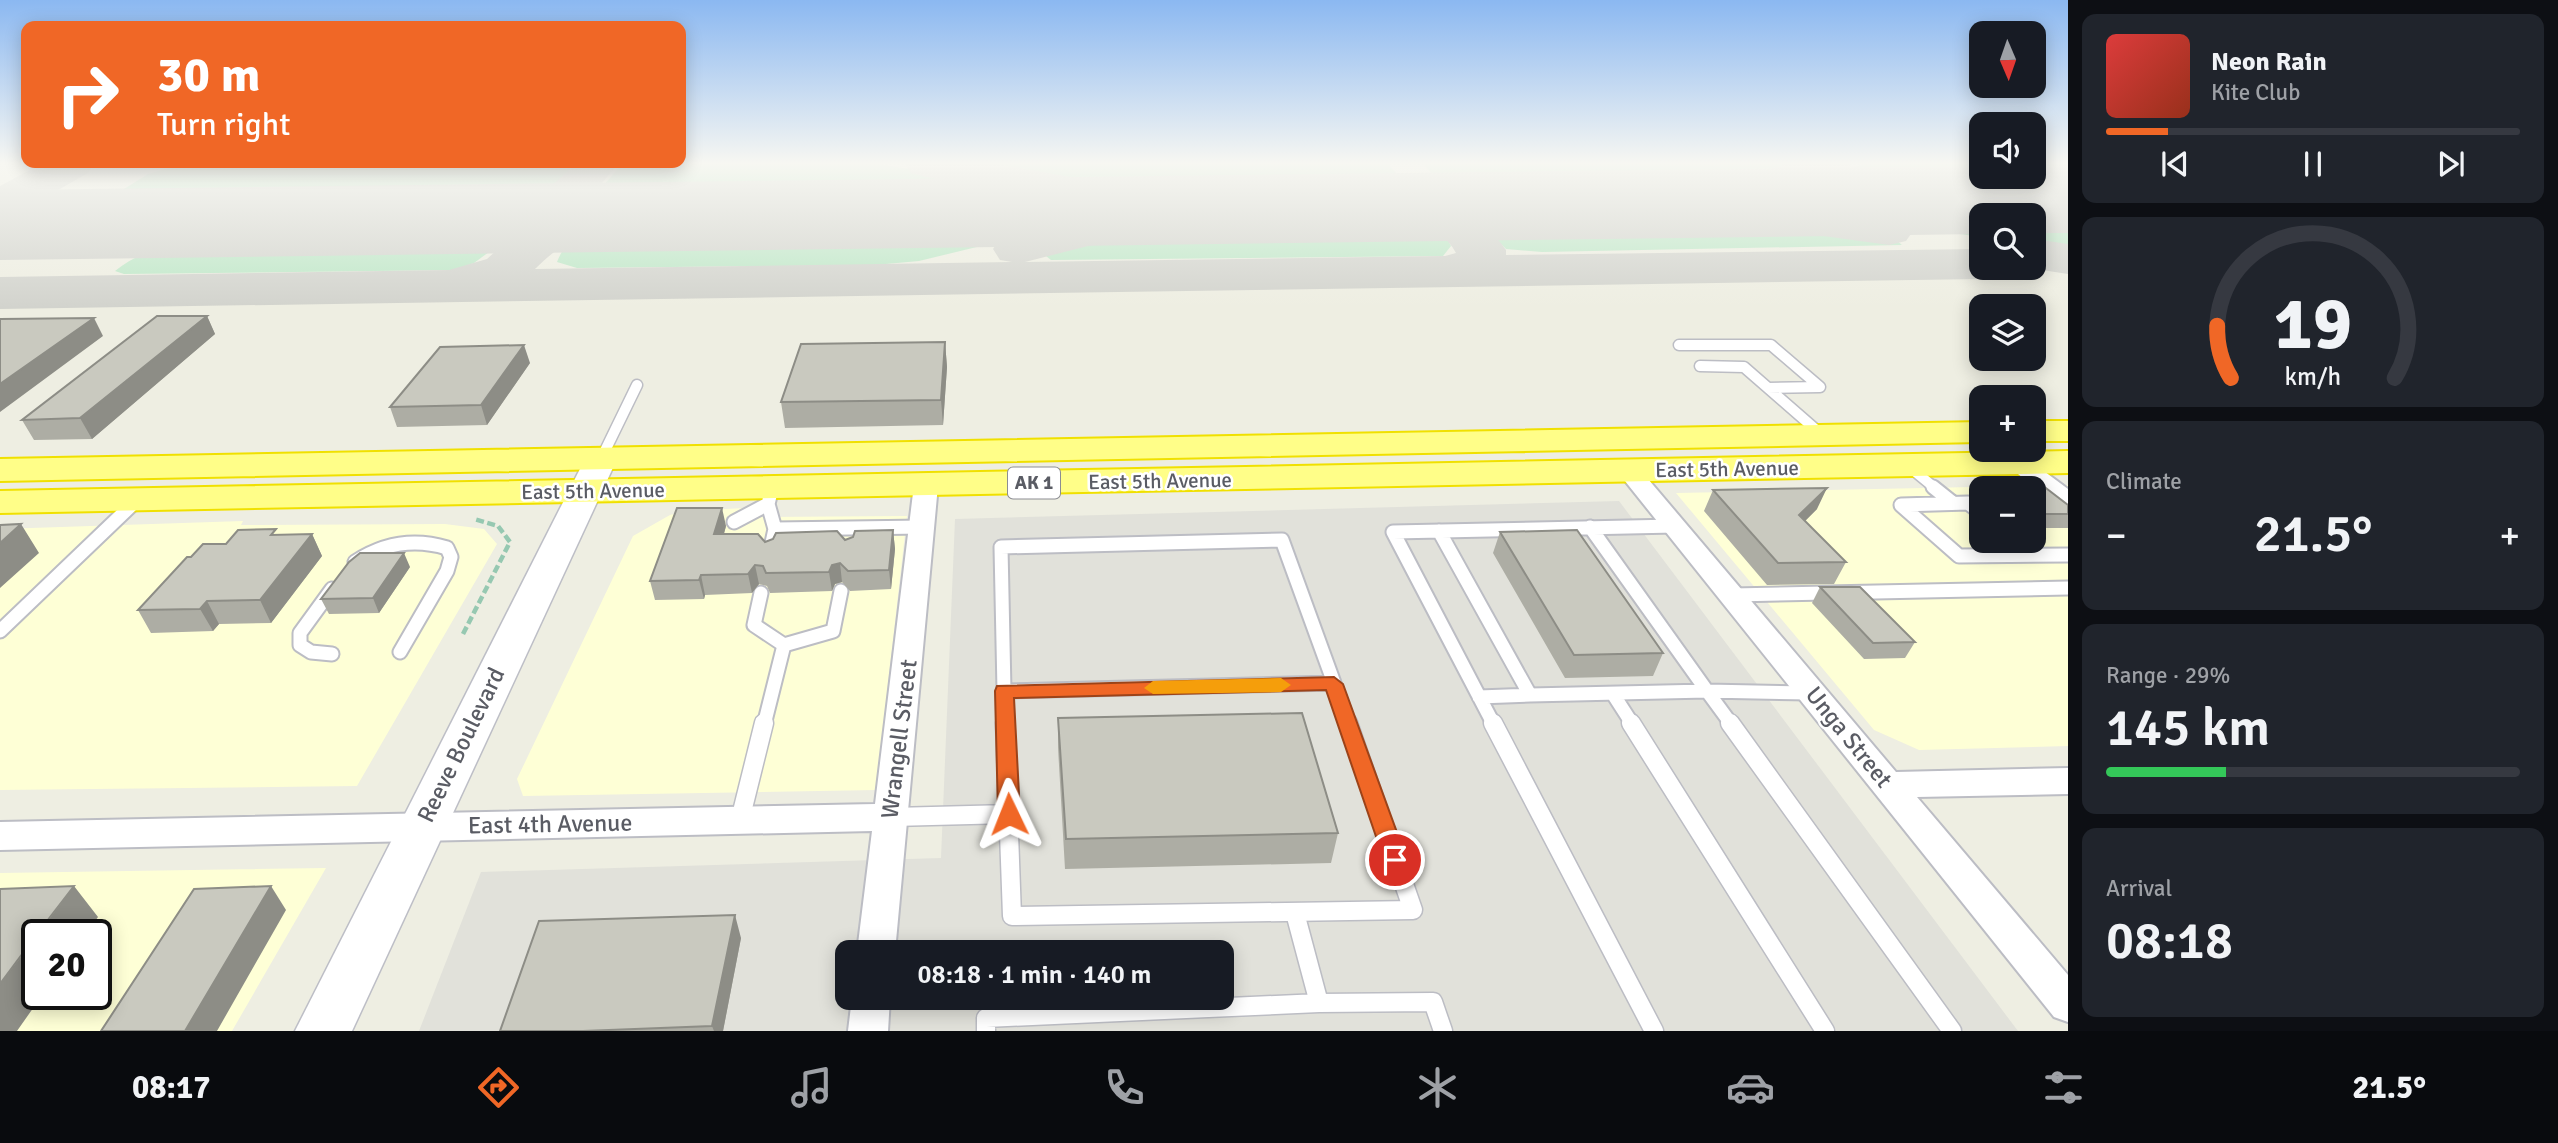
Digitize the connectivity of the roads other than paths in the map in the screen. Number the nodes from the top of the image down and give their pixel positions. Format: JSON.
{"nodes":[{"id":1,"x":1678,"y":345,"type":"dead end"},
{"id":2,"x":1700,"y":366,"type":"dead end"},
{"id":3,"x":637,"y":385,"type":"dead end"},
{"id":4,"x":1768,"y":388,"type":"junction"},
{"id":5,"x":2068,"y":431,"type":"edge"},
{"id":6,"x":1969,"y":432,"type":"edge"},
{"id":7,"x":1823,"y":436,"type":"junction"},
{"id":8,"x":2046,"y":439,"type":"edge"},
{"id":9,"x":2046,"y":454,"type":"edge"},
{"id":10,"x":1969,"y":456,"type":"edge"},
{"id":11,"x":2037,"y":462,"type":"edge"},
{"id":12,"x":2068,"y":462,"type":"edge"},
{"id":13,"x":1907,"y":465,"type":"junction"},
{"id":14,"x":0,"y":470,"type":"edge"},
{"id":15,"x":1629,"y":471,"type":"junction"},
{"id":16,"x":594,"y":475,"type":"junction"},
{"id":17,"x":926,"y":485,"type":"junction"},
{"id":18,"x":770,"y":496,"type":"junction"},
{"id":19,"x":138,"y":499,"type":"junction"},
{"id":20,"x":2068,"y":501,"type":"edge"},
{"id":21,"x":0,"y":502,"type":"edge"},
{"id":22,"x":1953,"y":503,"type":"junction"},
{"id":23,"x":1969,"y":504,"type":"edge"},
{"id":24,"x":734,"y":522,"type":"dead end"},
{"id":25,"x":1675,"y":526,"type":"junction"},
{"id":26,"x":924,"y":527,"type":"junction"},
{"id":27,"x":1590,"y":527,"type":"junction"},
{"id":28,"x":775,"y":528,"type":"junction"},
{"id":29,"x":1439,"y":531,"type":"junction"},
{"id":30,"x":770,"y":552,"type":"edge"},
{"id":31,"x":2030,"y":553,"type":"edge"},
{"id":32,"x":2033,"y":555,"type":"junction"},
{"id":33,"x":2068,"y":555,"type":"edge"},
{"id":34,"x":2068,"y":587,"type":"edge"},
{"id":35,"x":841,"y":591,"type":"dead end"},
{"id":36,"x":761,"y":593,"type":"dead end"},
{"id":37,"x":1733,"y":595,"type":"junction"},
{"id":38,"x":0,"y":631,"type":"edge"},
{"id":39,"x":784,"y":645,"type":"junction"},
{"id":40,"x":400,"y":652,"type":"dead end"},
{"id":41,"x":332,"y":653,"type":"dead end"},
{"id":42,"x":1334,"y":684,"type":"junction"},
{"id":43,"x":1004,"y":691,"type":"junction"},
{"id":44,"x":1707,"y":691,"type":"junction"},
{"id":45,"x":1813,"y":693,"type":"junction"},
{"id":46,"x":1613,"y":694,"type":"junction"},
{"id":47,"x":1530,"y":695,"type":"junction"},
{"id":48,"x":1479,"y":697,"type":"junction"},
{"id":49,"x":2068,"y":781,"type":"edge"},
{"id":50,"x":1888,"y":785,"type":"junction"},
{"id":51,"x":1009,"y":814,"type":"junction"},
{"id":52,"x":889,"y":817,"type":"junction"},
{"id":53,"x":740,"y":820,"type":"junction"},
{"id":54,"x":421,"y":827,"type":"junction"},
{"id":55,"x":0,"y":836,"type":"edge"},
{"id":56,"x":1295,"y":913,"type":"junction"},
{"id":57,"x":877,"y":940,"type":"edge"},
{"id":58,"x":1319,"y":1003,"type":"junction"},
{"id":59,"x":2068,"y":1004,"type":"edge"},
{"id":60,"x":870,"y":1010,"type":"edge"},
{"id":61,"x":324,"y":1031,"type":"edge"},
{"id":62,"x":868,"y":1031,"type":"edge"},
{"id":63,"x":986,"y":1031,"type":"edge"},
{"id":64,"x":1443,"y":1031,"type":"edge"},
{"id":65,"x":1654,"y":1031,"type":"edge"},
{"id":66,"x":1825,"y":1031,"type":"edge"},
{"id":67,"x":1952,"y":1031,"type":"edge"}],
"edges":[{"from":1,"to":4,"type":"lane"},
{"from":2,"to":4,"type":"lane"},
{"from":3,"to":16,"type":"lane"},
{"from":4,"to":7,"type":"lane"},
{"from":5,"to":8,"type":"highway","name":"East 5th Avenue","number":"AK 1"},
{"from":6,"to":7,"type":"highway","name":"East 5th Avenue","number":"AK 1"},
{"from":7,"to":16,"type":"highway","name":"East 5th Avenue","number":"AK 1"},
{"from":9,"to":12,"type":"highway","name":"East 5th Avenue","number":"AK 1"},
{"from":10,"to":13,"type":"highway","name":"East 5th Avenue","number":"AK 1"},
{"from":11,"to":20,"type":"street"},
{"from":13,"to":15,"type":"highway","name":"East 5th Avenue","number":"AK 1"},
{"from":13,"to":22,"type":"lane"},
{"from":14,"to":16,"type":"highway","name":"East 5th Avenue","number":"AK 1"},
{"from":15,"to":17,"type":"highway","name":"East 5th Avenue","number":"AK 1"},
{"from":15,"to":25,"type":"street","name":"Unga Street"},
{"from":16,"to":18,"type":"highway","name":"East 5th Avenue","number":"AK 1"},
{"from":16,"to":19,"type":"highway","name":"East 5th Avenue","number":"AK 1"},
{"from":16,"to":54,"type":"street","name":"Reeve Boulevard"},
{"from":17,"to":18,"type":"highway","name":"East 5th Avenue","number":"AK 1"},
{"from":17,"to":26,"type":"street","name":"Wrangell Street"},
{"from":18,"to":24,"type":"lane"},
{"from":18,"to":28,"type":"lane"},
{"from":19,"to":21,"type":"highway","name":"East 5th Avenue","number":"AK 1"},
{"from":19,"to":38,"type":"lane"},
{"from":22,"to":23,"type":"lane"},
{"from":22,"to":32,"type":"lane"},
{"from":25,"to":27,"type":"lane"},
{"from":25,"to":37,"type":"street","name":"Unga Street"},
{"from":26,"to":28,"type":"lane"},
{"from":26,"to":52,"type":"street","name":"Wrangell Street"},
{"from":27,"to":29,"type":"lane"},
{"from":27,"to":44,"type":"lane"},
{"from":28,"to":30,"type":"lane"},
{"from":29,"to":47,"type":"lane"},
{"from":29,"to":48,"type":"lane"},
{"from":31,"to":32,"type":"lane"},
{"from":32,"to":33,"type":"lane"},
{"from":34,"to":37,"type":"lane"},
{"from":35,"to":39,"type":"lane"},
{"from":36,"to":39,"type":"lane"},
{"from":37,"to":45,"type":"street","name":"Unga Street"},
{"from":39,"to":53,"type":"lane"},
{"from":40,"to":41,"type":"lane"},
{"from":42,"to":43,"type":"lane"},
{"from":42,"to":43,"type":"lane"},
{"from":42,"to":56,"type":"lane"},
{"from":43,"to":51,"type":"lane"},
{"from":44,"to":45,"type":"lane"},
{"from":44,"to":46,"type":"lane"},
{"from":44,"to":67,"type":"lane"},
{"from":45,"to":50,"type":"street","name":"Unga Street"},
{"from":46,"to":47,"type":"lane"},
{"from":46,"to":66,"type":"lane"},
{"from":47,"to":48,"type":"lane"},
{"from":48,"to":65,"type":"lane"},
{"from":49,"to":50,"type":"street"},
{"from":50,"to":59,"type":"street","name":"Unga Street"},
{"from":51,"to":52,"type":"lane"},
{"from":51,"to":56,"type":"lane"},
{"from":52,"to":53,"type":"street","name":"East 4th Avenue"},
{"from":52,"to":57,"type":"street","name":"Wrangell Street"},
{"from":53,"to":54,"type":"street","name":"East 4th Avenue"},
{"from":54,"to":55,"type":"street","name":"East 4th Avenue"},
{"from":54,"to":61,"type":"street","name":"Reeve Boulevard"},
{"from":56,"to":58,"type":"lane"},
{"from":58,"to":63,"type":"lane"},
{"from":58,"to":64,"type":"lane"},
{"from":60,"to":62,"type":"street"}]}
